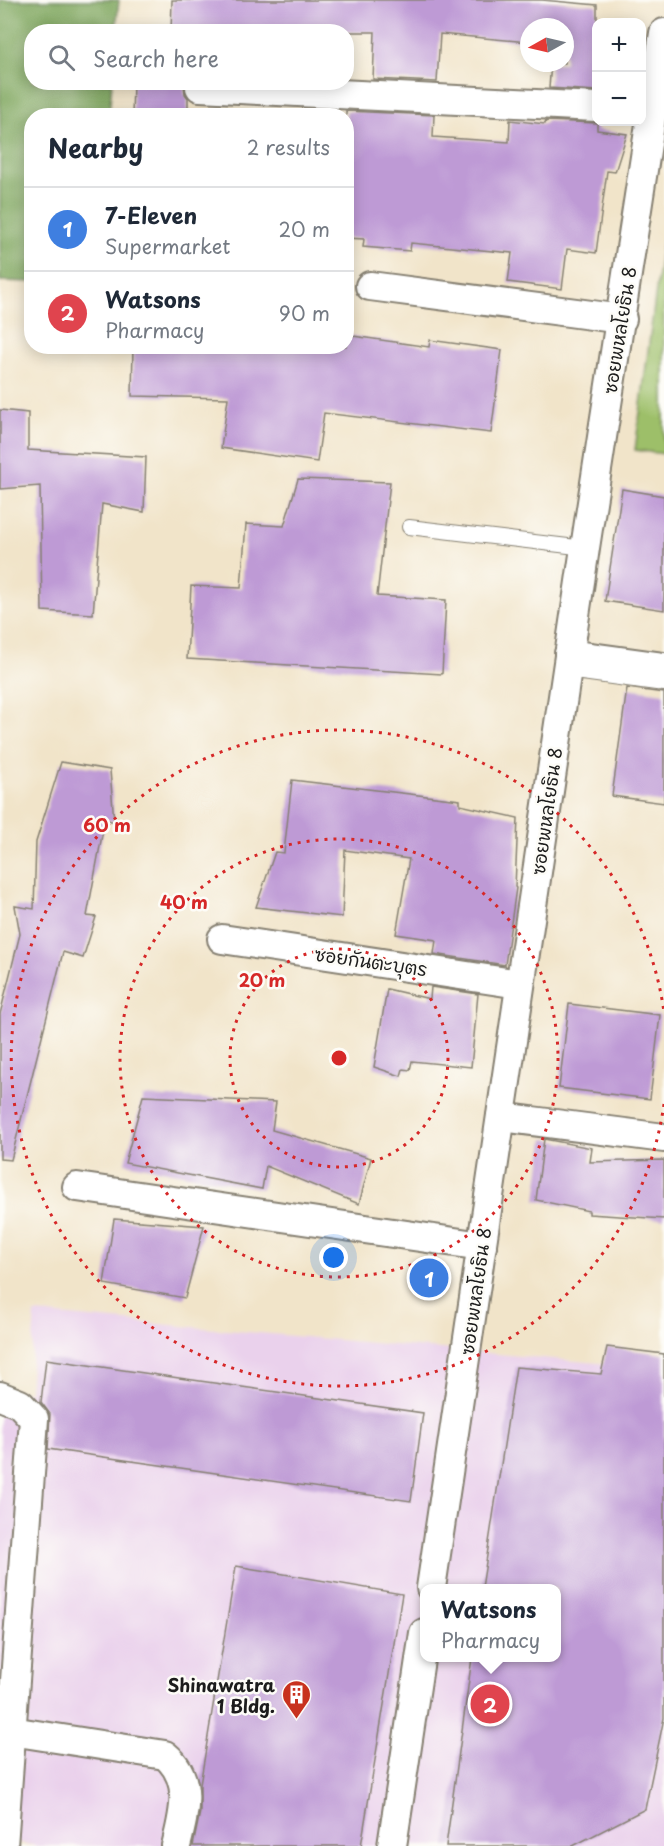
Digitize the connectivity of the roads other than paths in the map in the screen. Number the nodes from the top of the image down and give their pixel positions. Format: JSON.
{"nodes":[{"id":1,"x":664,"y":33,"type":"edge"},
{"id":2,"x":260,"y":90,"type":"edge"},
{"id":3,"x":592,"y":107,"type":"edge"},
{"id":4,"x":647,"y":110,"type":"edge"},
{"id":5,"x":370,"y":286,"type":"dead end"},
{"id":6,"x":622,"y":319,"type":"junction"},
{"id":7,"x":409,"y":527,"type":"dead end"},
{"id":8,"x":585,"y":548,"type":"junction"},
{"id":9,"x":568,"y":662,"type":"junction"},
{"id":10,"x":664,"y":668,"type":"edge"},
{"id":11,"x":664,"y":684,"type":"edge"},
{"id":12,"x":222,"y":939,"type":"dead end"},
{"id":13,"x":520,"y":984,"type":"junction"},
{"id":14,"x":501,"y":1116,"type":"junction"},
{"id":15,"x":664,"y":1138,"type":"edge"},
{"id":16,"x":77,"y":1187,"type":"dead end"},
{"id":17,"x":482,"y":1246,"type":"junction"},
{"id":18,"x":0,"y":1396,"type":"edge"},
{"id":19,"x":432,"y":1584,"type":"edge"},
{"id":20,"x":420,"y":1660,"type":"edge"},
{"id":21,"x":11,"y":1731,"type":"junction"},
{"id":22,"x":3,"y":1846,"type":"edge"},
{"id":23,"x":176,"y":1846,"type":"edge"},
{"id":24,"x":392,"y":1846,"type":"edge"}],
"edges":[{"from":1,"to":4,"type":"street","name":"ซอยพหลโยธิน 8"},
{"from":2,"to":3,"type":"street"},
{"from":4,"to":6,"type":"street","name":"ซอยพหลโยธิน 8"},
{"from":5,"to":6,"type":"street"},
{"from":6,"to":8,"type":"street","name":"ซอยพหลโยธิน 8"},
{"from":7,"to":8,"type":"lane"},
{"from":8,"to":9,"type":"street","name":"ซอยพหลโยธิน 8"},
{"from":9,"to":10,"type":"street"},
{"from":9,"to":11,"type":"lane"},
{"from":9,"to":13,"type":"street","name":"ซอยพหลโยธิน 8"},
{"from":12,"to":13,"type":"street","name":"ซอยกันตะบุตร"},
{"from":13,"to":14,"type":"street","name":"ซอยพหลโยธิน 8"},
{"from":14,"to":15,"type":"street"},
{"from":14,"to":17,"type":"street","name":"ซอยพหลโยธิน 8"},
{"from":16,"to":17,"type":"street"},
{"from":17,"to":19,"type":"street","name":"ซอยพหลโยธิน 8"},
{"from":18,"to":21,"type":"street"},
{"from":20,"to":24,"type":"street"},
{"from":21,"to":22,"type":"street"},
{"from":21,"to":23,"type":"street"}]}
